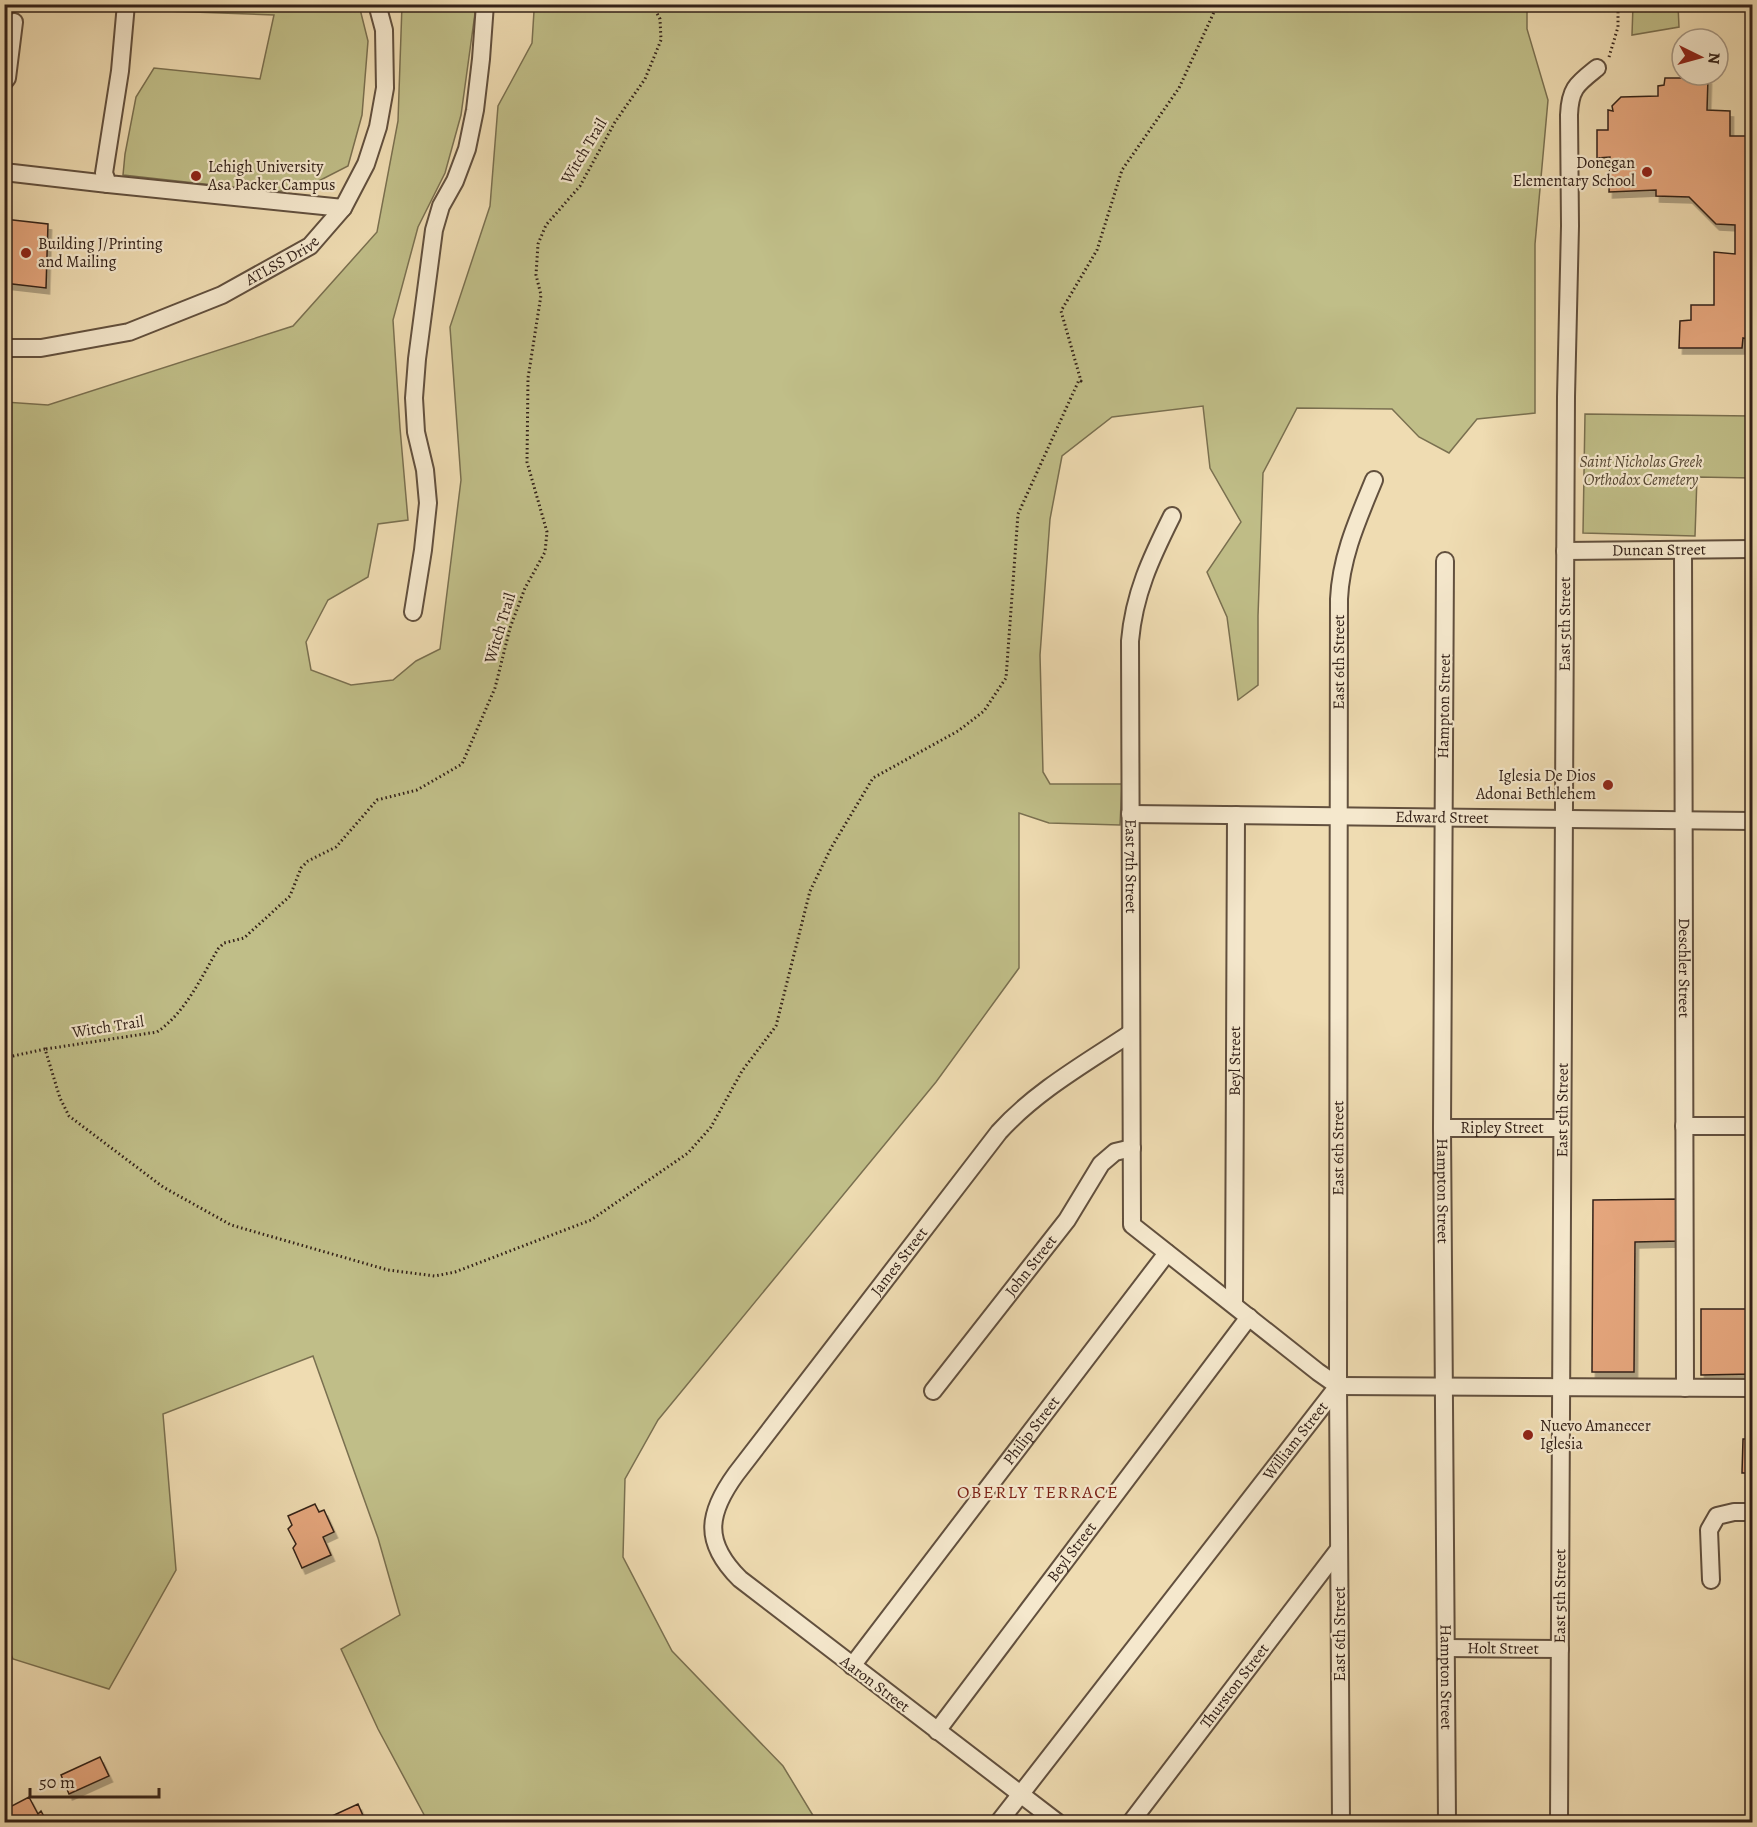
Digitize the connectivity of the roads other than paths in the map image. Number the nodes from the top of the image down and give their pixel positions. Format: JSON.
{"nodes":[{"id":1,"x":126,"y":4,"type":"edge"},
{"id":2,"x":377,"y":4,"type":"edge"},
{"id":3,"x":485,"y":4,"type":"edge"},
{"id":4,"x":14,"y":22,"type":"dead end"},
{"id":5,"x":1602,"y":65,"type":"road end"},
{"id":6,"x":4,"y":82,"type":"edge"},
{"id":7,"x":4,"y":172,"type":"edge"},
{"id":8,"x":108,"y":184,"type":"junction"},
{"id":9,"x":344,"y":208,"type":"junction"},
{"id":10,"x":4,"y":348,"type":"edge"},
{"id":11,"x":1374,"y":480,"type":"dead end"},
{"id":12,"x":1172,"y":516,"type":"dead end"},
{"id":13,"x":1752,"y":549,"type":"edge"},
{"id":14,"x":1683,"y":550,"type":"junction"},
{"id":15,"x":1565,"y":551,"type":"junction"},
{"id":16,"x":1445,"y":561,"type":"dead end"},
{"id":17,"x":413,"y":612,"type":"dead end"},
{"id":18,"x":1130,"y":814,"type":"junction"},
{"id":19,"x":1236,"y":815,"type":"junction"},
{"id":20,"x":1339,"y":816,"type":"junction"},
{"id":21,"x":1443,"y":818,"type":"junction"},
{"id":22,"x":1564,"y":819,"type":"junction"},
{"id":23,"x":1684,"y":820,"type":"junction"},
{"id":24,"x":1752,"y":821,"type":"edge"},
{"id":25,"x":1131,"y":1033,"type":"junction"},
{"id":26,"x":1684,"y":1126,"type":"junction"},
{"id":27,"x":1752,"y":1126,"type":"edge"},
{"id":28,"x":1442,"y":1128,"type":"junction"},
{"id":29,"x":1562,"y":1128,"type":"junction"},
{"id":30,"x":1132,"y":1149,"type":"junction"},
{"id":31,"x":1167,"y":1253,"type":"junction"},
{"id":32,"x":1234,"y":1305,"type":"junction"},
{"id":33,"x":1249,"y":1317,"type":"junction"},
{"id":34,"x":1338,"y":1386,"type":"junction"},
{"id":35,"x":1444,"y":1386,"type":"junction"},
{"id":36,"x":1562,"y":1387,"type":"junction"},
{"id":37,"x":1685,"y":1388,"type":"junction"},
{"id":38,"x":1752,"y":1388,"type":"edge"},
{"id":39,"x":933,"y":1391,"type":"dead end"},
{"id":40,"x":1752,"y":1512,"type":"edge"},
{"id":41,"x":713,"y":1530,"type":"joint"},
{"id":42,"x":1339,"y":1549,"type":"junction"},
{"id":43,"x":1711,"y":1580,"type":"dead end"},
{"id":44,"x":1446,"y":1648,"type":"junction"},
{"id":45,"x":1560,"y":1649,"type":"junction"},
{"id":46,"x":852,"y":1666,"type":"junction"},
{"id":47,"x":937,"y":1731,"type":"junction"},
{"id":48,"x":1021,"y":1795,"type":"junction"},
{"id":49,"x":999,"y":1822,"type":"edge"},
{"id":50,"x":1057,"y":1822,"type":"edge"},
{"id":51,"x":1131,"y":1822,"type":"edge"},
{"id":52,"x":1341,"y":1822,"type":"edge"},
{"id":53,"x":1447,"y":1822,"type":"edge"},
{"id":54,"x":1559,"y":1822,"type":"edge"}],
"edges":[{"from":1,"to":8,"type":"street"},
{"from":2,"to":9,"type":"street","name":"ATLSS Drive"},
{"from":3,"to":17,"type":"street"},
{"from":4,"to":6,"type":"street"},
{"from":5,"to":15,"type":"street","name":"East 5th Street"},
{"from":7,"to":8,"type":"street"},
{"from":8,"to":9,"type":"street"},
{"from":9,"to":10,"type":"street","name":"ATLSS Drive"},
{"from":11,"to":20,"type":"street","name":"East 6th Street"},
{"from":12,"to":18,"type":"street","name":"East 7th Street"},
{"from":13,"to":14,"type":"street","name":"Duncan Street"},
{"from":14,"to":15,"type":"street","name":"Duncan Street"},
{"from":14,"to":23,"type":"street","name":"Deschler Street"},
{"from":15,"to":22,"type":"street","name":"East 5th Street"},
{"from":16,"to":21,"type":"street","name":"Hampton Street"},
{"from":18,"to":19,"type":"street","name":"Edward Street"},
{"from":18,"to":25,"type":"street","name":"East 7th Street"},
{"from":19,"to":20,"type":"street","name":"Edward Street"},
{"from":19,"to":32,"type":"street","name":"Beyl Street"},
{"from":20,"to":21,"type":"street","name":"Edward Street"},
{"from":20,"to":34,"type":"street","name":"East 6th Street"},
{"from":21,"to":22,"type":"street","name":"Edward Street"},
{"from":21,"to":28,"type":"street","name":"Hampton Street"},
{"from":22,"to":23,"type":"street","name":"Edward Street"},
{"from":22,"to":29,"type":"street","name":"East 5th Street"},
{"from":23,"to":24,"type":"street","name":"Edward Street"},
{"from":23,"to":26,"type":"street","name":"Deschler Street"},
{"from":25,"to":30,"type":"street","name":"East 7th Street"},
{"from":25,"to":41,"type":"street","name":"James Street"},
{"from":26,"to":27,"type":"street"},
{"from":26,"to":37,"type":"street","name":"Deschler Street"},
{"from":28,"to":29,"type":"street","name":"Ripley Street"},
{"from":28,"to":35,"type":"street","name":"Hampton Street"},
{"from":29,"to":36,"type":"street","name":"East 5th Street"},
{"from":30,"to":31,"type":"street","name":"East 7th Street"},
{"from":30,"to":39,"type":"street","name":"John Street"},
{"from":31,"to":32,"type":"street"},
{"from":31,"to":46,"type":"street","name":"Philip Street"},
{"from":32,"to":33,"type":"street"},
{"from":33,"to":34,"type":"street"},
{"from":33,"to":47,"type":"street","name":"Beyl Street"},
{"from":34,"to":35,"type":"street","name":"William Street"},
{"from":34,"to":42,"type":"street","name":"East 6th Street"},
{"from":34,"to":48,"type":"street","name":"William Street"},
{"from":35,"to":36,"type":"street","name":"William Street"},
{"from":35,"to":44,"type":"street","name":"Hampton Street"},
{"from":36,"to":37,"type":"street","name":"William Street"},
{"from":36,"to":45,"type":"street","name":"East 5th Street"},
{"from":37,"to":38,"type":"street","name":"William Street"},
{"from":40,"to":43,"type":"street"},
{"from":41,"to":46,"type":"street","name":"Aaron Street"},
{"from":42,"to":51,"type":"street","name":"Thurston Street"},
{"from":42,"to":52,"type":"street","name":"East 6th Street"},
{"from":44,"to":45,"type":"street","name":"Holt Street"},
{"from":44,"to":53,"type":"street","name":"Hampton Street"},
{"from":45,"to":54,"type":"street","name":"East 5th Street"},
{"from":46,"to":47,"type":"street","name":"Aaron Street"},
{"from":47,"to":48,"type":"street","name":"Aaron Street"},
{"from":48,"to":49,"type":"street","name":"William Street"},
{"from":48,"to":50,"type":"street","name":"Aaron Street"}]}
